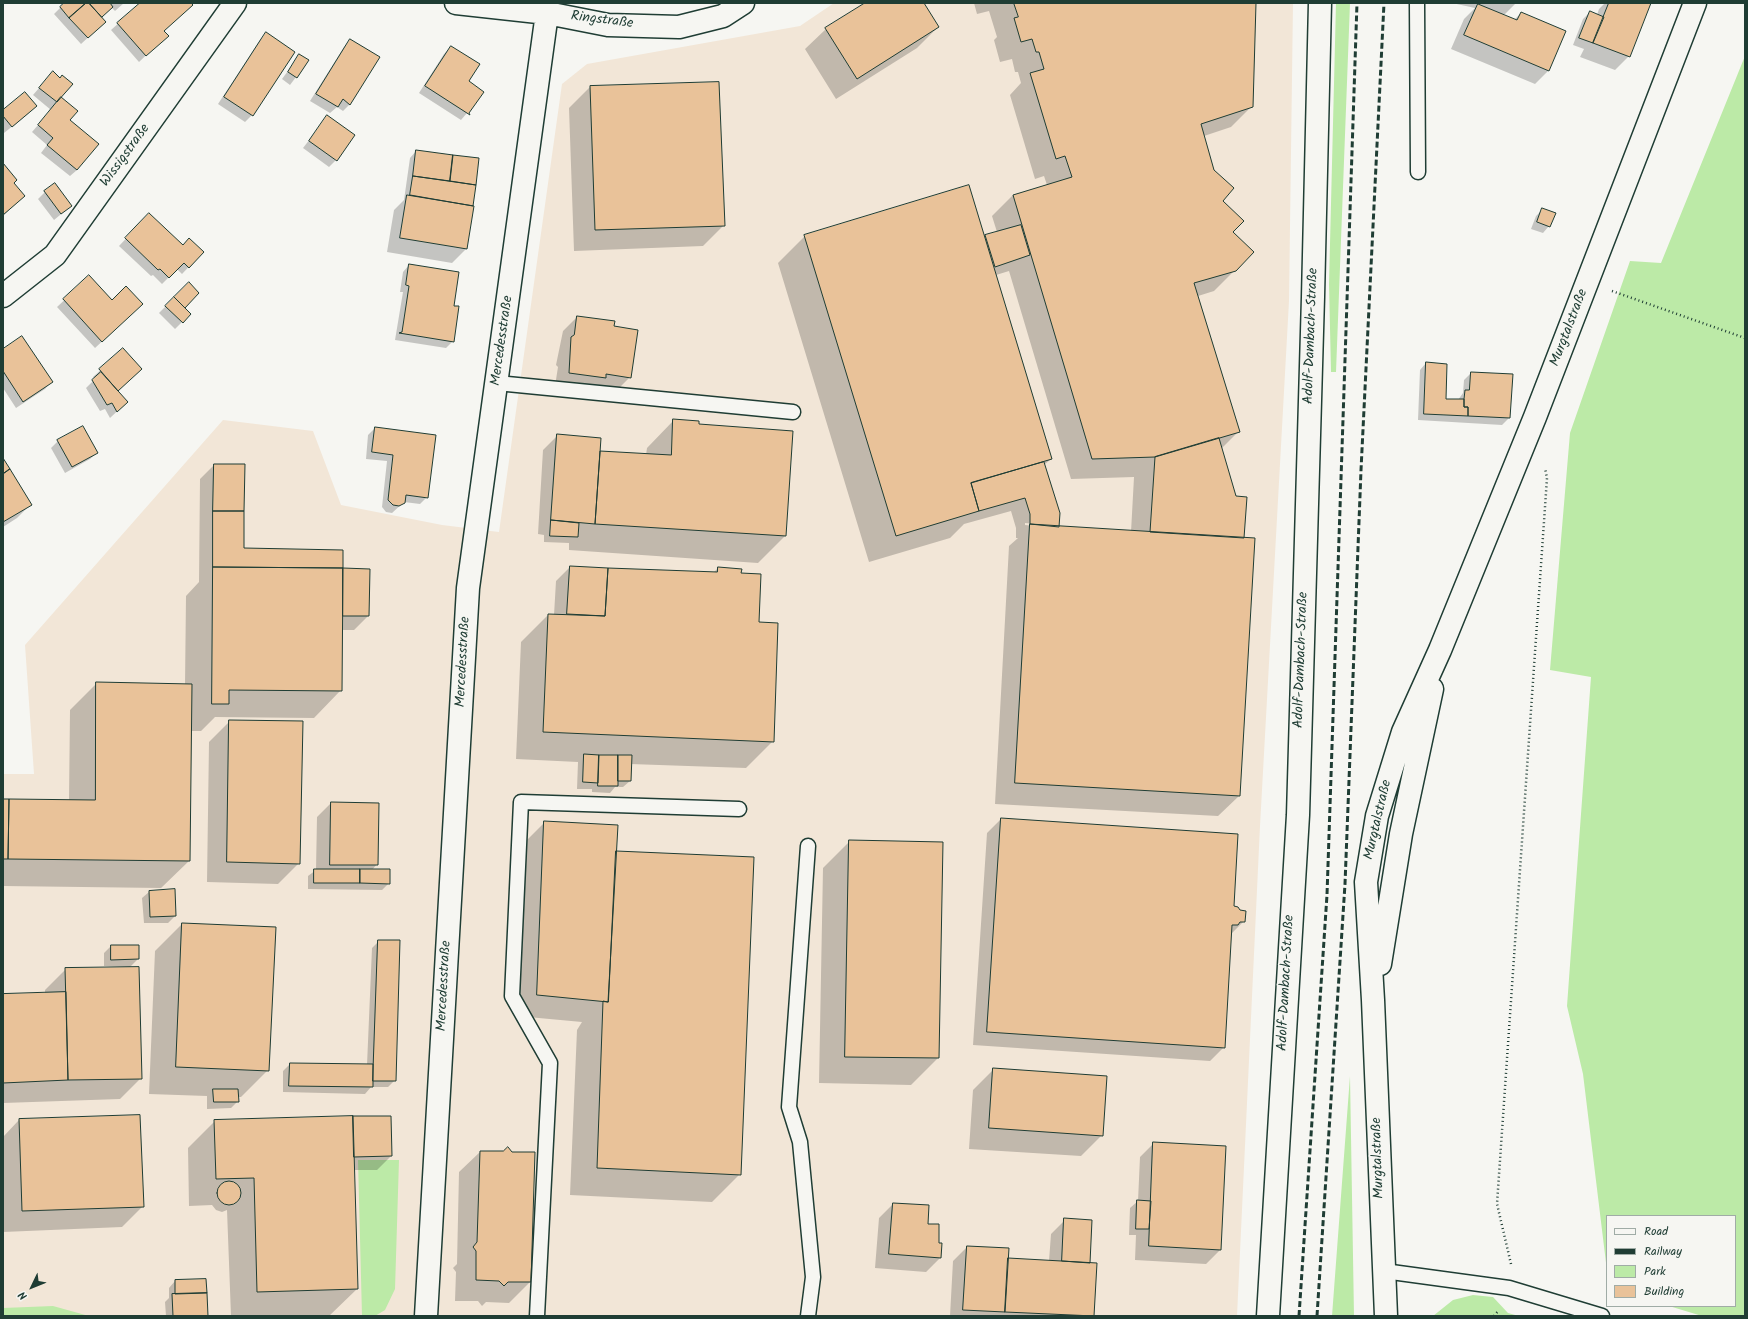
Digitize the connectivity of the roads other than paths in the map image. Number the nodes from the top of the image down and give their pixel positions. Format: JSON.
{"nodes":[{"id":1,"x":235,"y":3,"type":"edge"},
{"id":2,"x":456,"y":3,"type":"edge"},
{"id":3,"x":743,"y":3,"type":"edge"},
{"id":4,"x":1320,"y":3,"type":"edge"},
{"id":5,"x":1416,"y":3,"type":"edge"},
{"id":6,"x":1694,"y":3,"type":"edge"},
{"id":7,"x":547,"y":13,"type":"junction"},
{"id":8,"x":1418,"y":172,"type":"dead end"},
{"id":9,"x":3,"y":296,"type":"edge"},
{"id":10,"x":497,"y":383,"type":"junction"},
{"id":11,"x":793,"y":412,"type":"dead end"},
{"id":12,"x":739,"y":809,"type":"dead end"},
{"id":13,"x":808,"y":846,"type":"dead end"},
{"id":14,"x":1384,"y":1272,"type":"junction"},
{"id":15,"x":1596,"y":1314,"type":"edge"},
{"id":16,"x":426,"y":1316,"type":"edge"},
{"id":17,"x":537,"y":1316,"type":"edge"},
{"id":18,"x":808,"y":1316,"type":"edge"},
{"id":19,"x":1268,"y":1316,"type":"edge"},
{"id":20,"x":1386,"y":1316,"type":"edge"}],
"edges":[{"from":1,"to":9,"type":"street","name":"Wissigstraße"},
{"from":2,"to":7,"type":"street","name":"Ringstraße"},
{"from":3,"to":7,"type":"street","name":"Ringstraße"},
{"from":4,"to":19,"type":"street","name":"Adolf-Dambach-Straße"},
{"from":5,"to":8,"type":"lane"},
{"from":6,"to":14,"type":"street","name":"Murgtalstraße"},
{"from":7,"to":10,"type":"street","name":"Mercedesstraße"},
{"from":10,"to":11,"type":"lane"},
{"from":10,"to":16,"type":"street","name":"Mercedesstraße"},
{"from":12,"to":17,"type":"lane"},
{"from":13,"to":18,"type":"lane"},
{"from":14,"to":15,"type":"lane"},
{"from":14,"to":20,"type":"street","name":"Murgtalstraße"}]}
